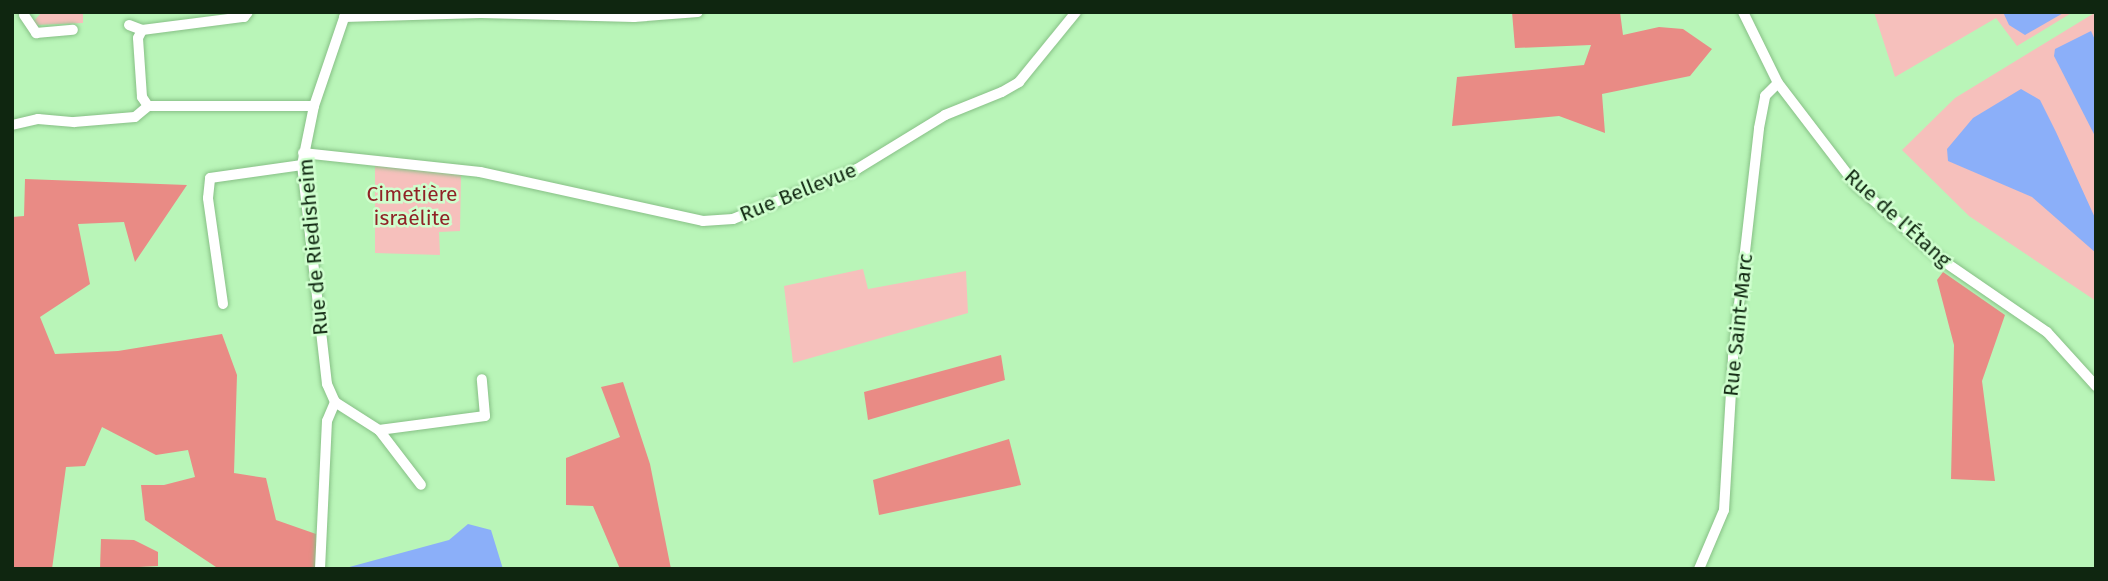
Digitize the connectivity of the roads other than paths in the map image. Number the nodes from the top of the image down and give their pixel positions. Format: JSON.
{"nodes":[{"id":1,"x":248,"y":12,"type":"edge"},
{"id":2,"x":698,"y":12,"type":"edge"},
{"id":3,"x":1076,"y":12,"type":"edge"},
{"id":4,"x":1743,"y":12,"type":"edge"},
{"id":5,"x":21,"y":15,"type":"edge"},
{"id":6,"x":345,"y":15,"type":"edge"},
{"id":7,"x":129,"y":25,"type":"dead end"},
{"id":8,"x":73,"y":30,"type":"dead end"},
{"id":9,"x":142,"y":30,"type":"junction"},
{"id":10,"x":1778,"y":83,"type":"junction"},
{"id":11,"x":148,"y":106,"type":"junction"},
{"id":12,"x":314,"y":106,"type":"junction"},
{"id":13,"x":12,"y":125,"type":"edge"},
{"id":14,"x":303,"y":153,"type":"junction"},
{"id":15,"x":302,"y":165,"type":"junction"},
{"id":16,"x":223,"y":304,"type":"dead end"},
{"id":17,"x":482,"y":379,"type":"dead end"},
{"id":18,"x":2096,"y":386,"type":"edge"},
{"id":19,"x":335,"y":402,"type":"junction"},
{"id":20,"x":379,"y":430,"type":"junction"},
{"id":21,"x":421,"y":485,"type":"dead end"},
{"id":22,"x":320,"y":569,"type":"edge"},
{"id":23,"x":1699,"y":569,"type":"edge"}],
"edges":[{"from":1,"to":9,"type":"street"},
{"from":2,"to":6,"type":"street"},
{"from":3,"to":14,"type":"street","name":"Rue Bellevue"},
{"from":4,"to":10,"type":"street","name":"Rue de l'Étang"},
{"from":5,"to":8,"type":"street"},
{"from":6,"to":12,"type":"street","name":"Rue de Riedisheim"},
{"from":7,"to":9,"type":"street"},
{"from":9,"to":11,"type":"street"},
{"from":10,"to":18,"type":"street","name":"Rue de l'Étang"},
{"from":10,"to":23,"type":"street","name":"Rue Saint-Marc"},
{"from":11,"to":12,"type":"street"},
{"from":11,"to":13,"type":"street"},
{"from":12,"to":14,"type":"street","name":"Rue de Riedisheim"},
{"from":14,"to":15,"type":"street","name":"Rue de Riedisheim"},
{"from":15,"to":16,"type":"street"},
{"from":15,"to":19,"type":"street","name":"Rue de Riedisheim"},
{"from":17,"to":20,"type":"street"},
{"from":19,"to":20,"type":"street"},
{"from":19,"to":22,"type":"street"},
{"from":20,"to":21,"type":"street"}]}
